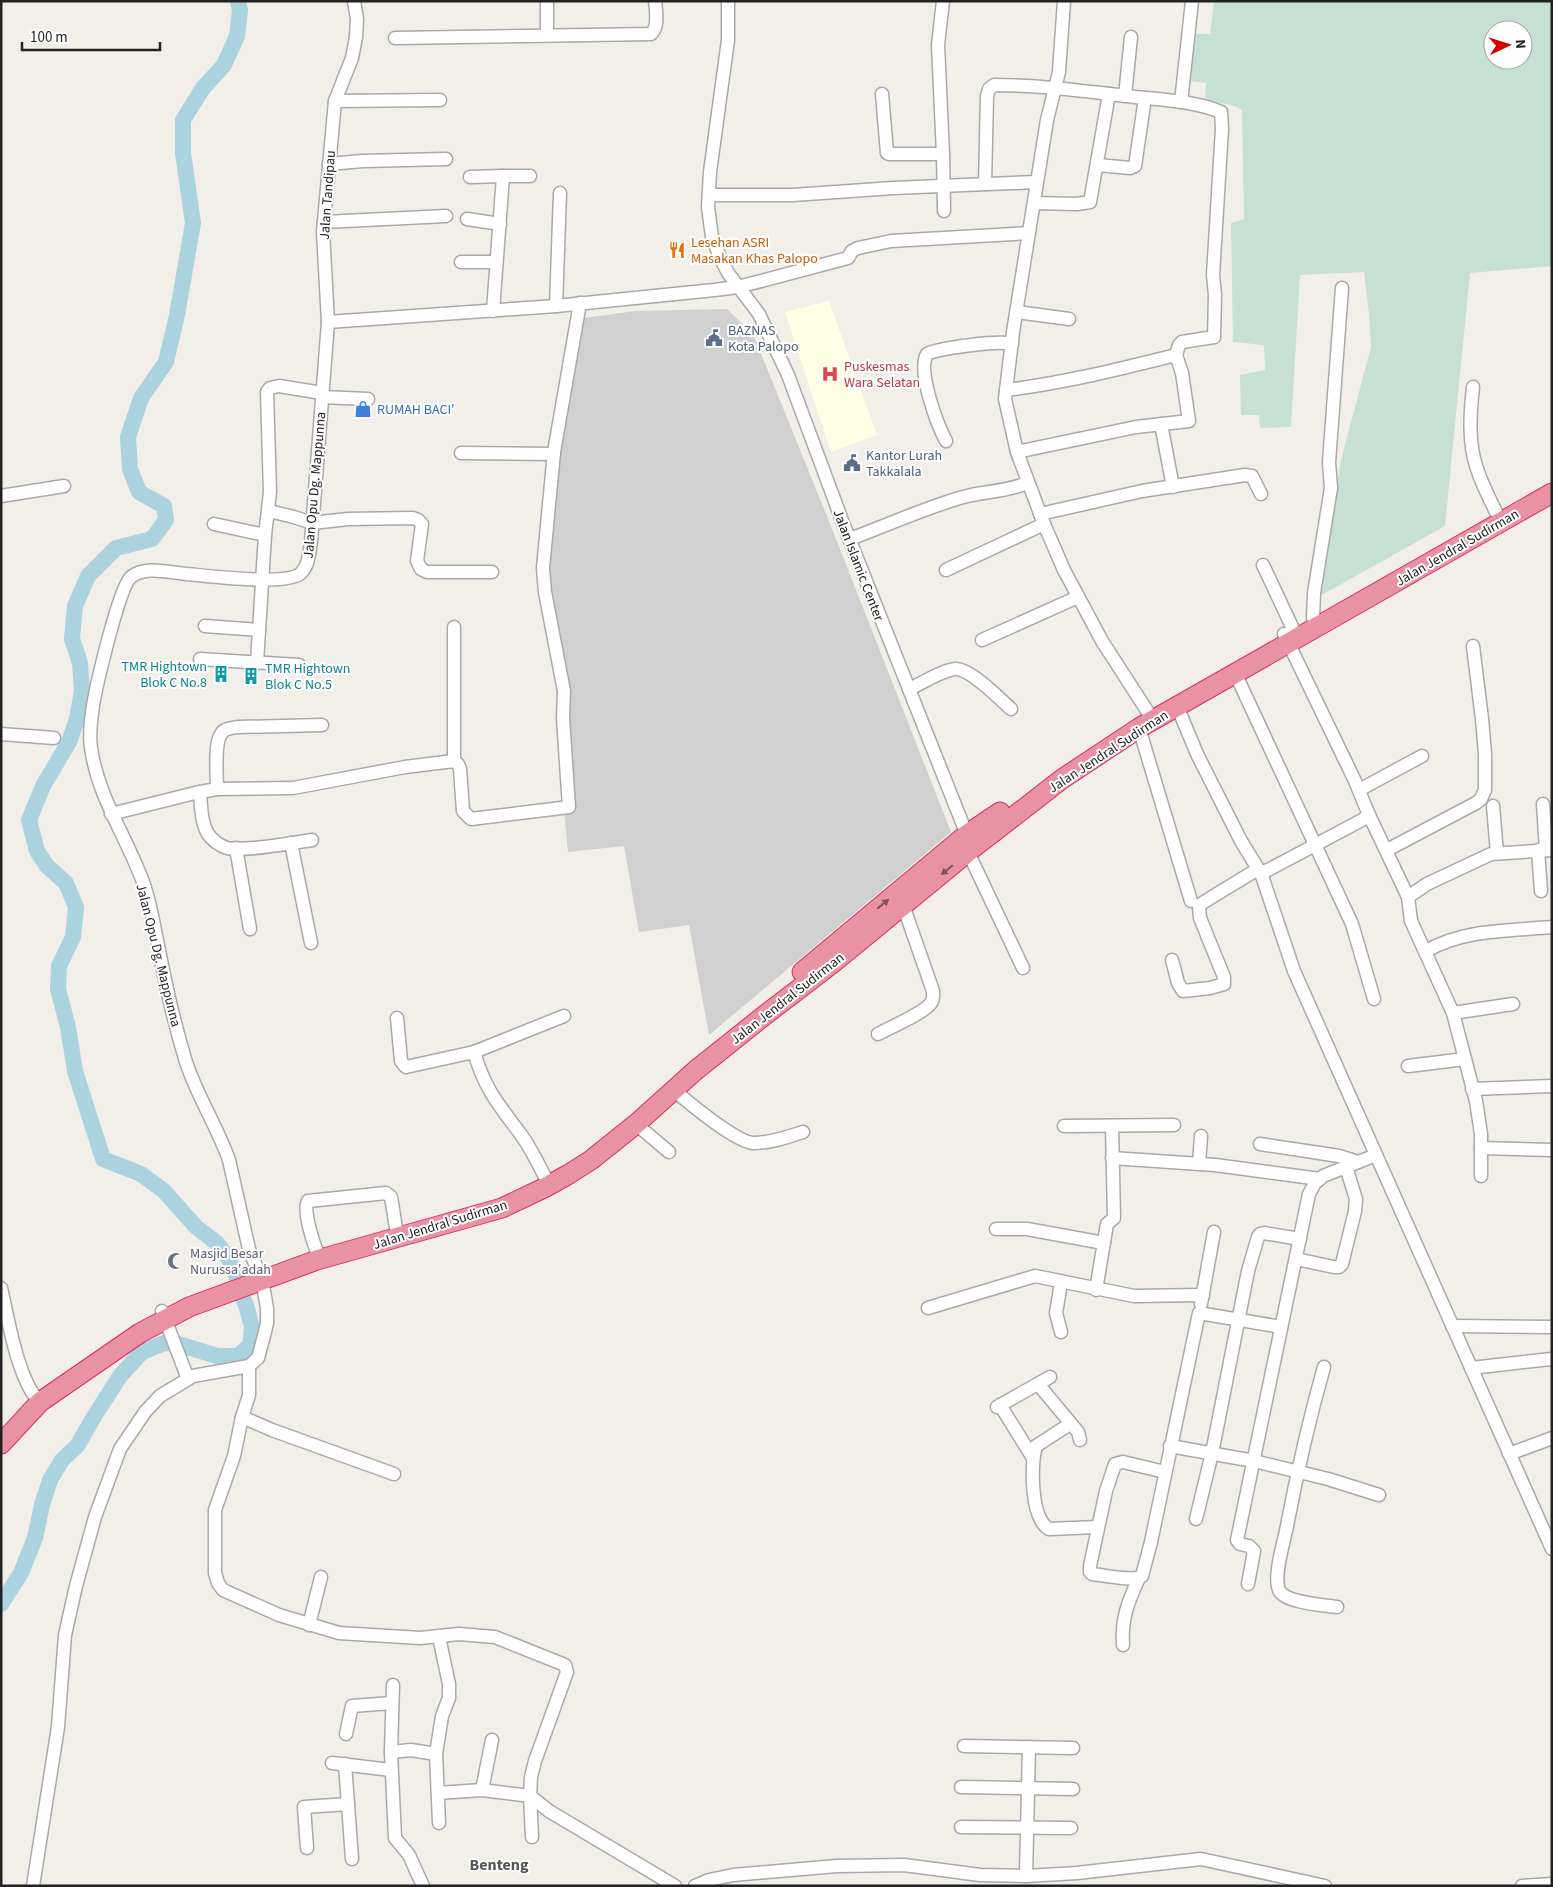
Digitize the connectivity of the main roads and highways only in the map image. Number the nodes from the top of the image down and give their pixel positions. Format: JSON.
{"nodes":[{"id":1,"x":1552,"y":481,"type":"edge"},
{"id":2,"x":1552,"y":493,"type":"edge"},
{"id":3,"x":1289,"y":635,"type":"junction"},
{"id":4,"x":1147,"y":720,"type":"junction"},
{"id":5,"x":969,"y":845,"type":"junction"},
{"id":6,"x":317,"y":1254,"type":"junction"},
{"id":7,"x":36,"y":1399,"type":"junction"},
{"id":8,"x":1,"y":1431,"type":"edge"},
{"id":9,"x":1,"y":1444,"type":"edge"}],
"edges":[{"from":1,"to":3,"type":"highway","name":"Jalan Jendral Sudirman"},
{"from":2,"to":3,"type":"highway","name":"Jalan Jendral Sudirman"},
{"from":3,"to":4,"type":"highway","name":"Jalan Jendral Sudirman"},
{"from":3,"to":4,"type":"highway","name":"Jalan Jendral Sudirman"},
{"from":4,"to":5,"type":"highway","name":"Jalan Jendral Sudirman"},
{"from":6,"to":5,"type":"highway","name":"Jalan Jendral Sudirman","one_way":true},
{"from":5,"to":6,"type":"highway","name":"Jalan Jendral Sudirman","one_way":true},
{"from":6,"to":7,"type":"highway","name":"Jalan Jendral Sudirman"},
{"from":7,"to":8,"type":"highway","name":"Jalan Jendral Sudirman"},
{"from":7,"to":9,"type":"highway","name":"Jalan Jendral Sudirman"}]}
